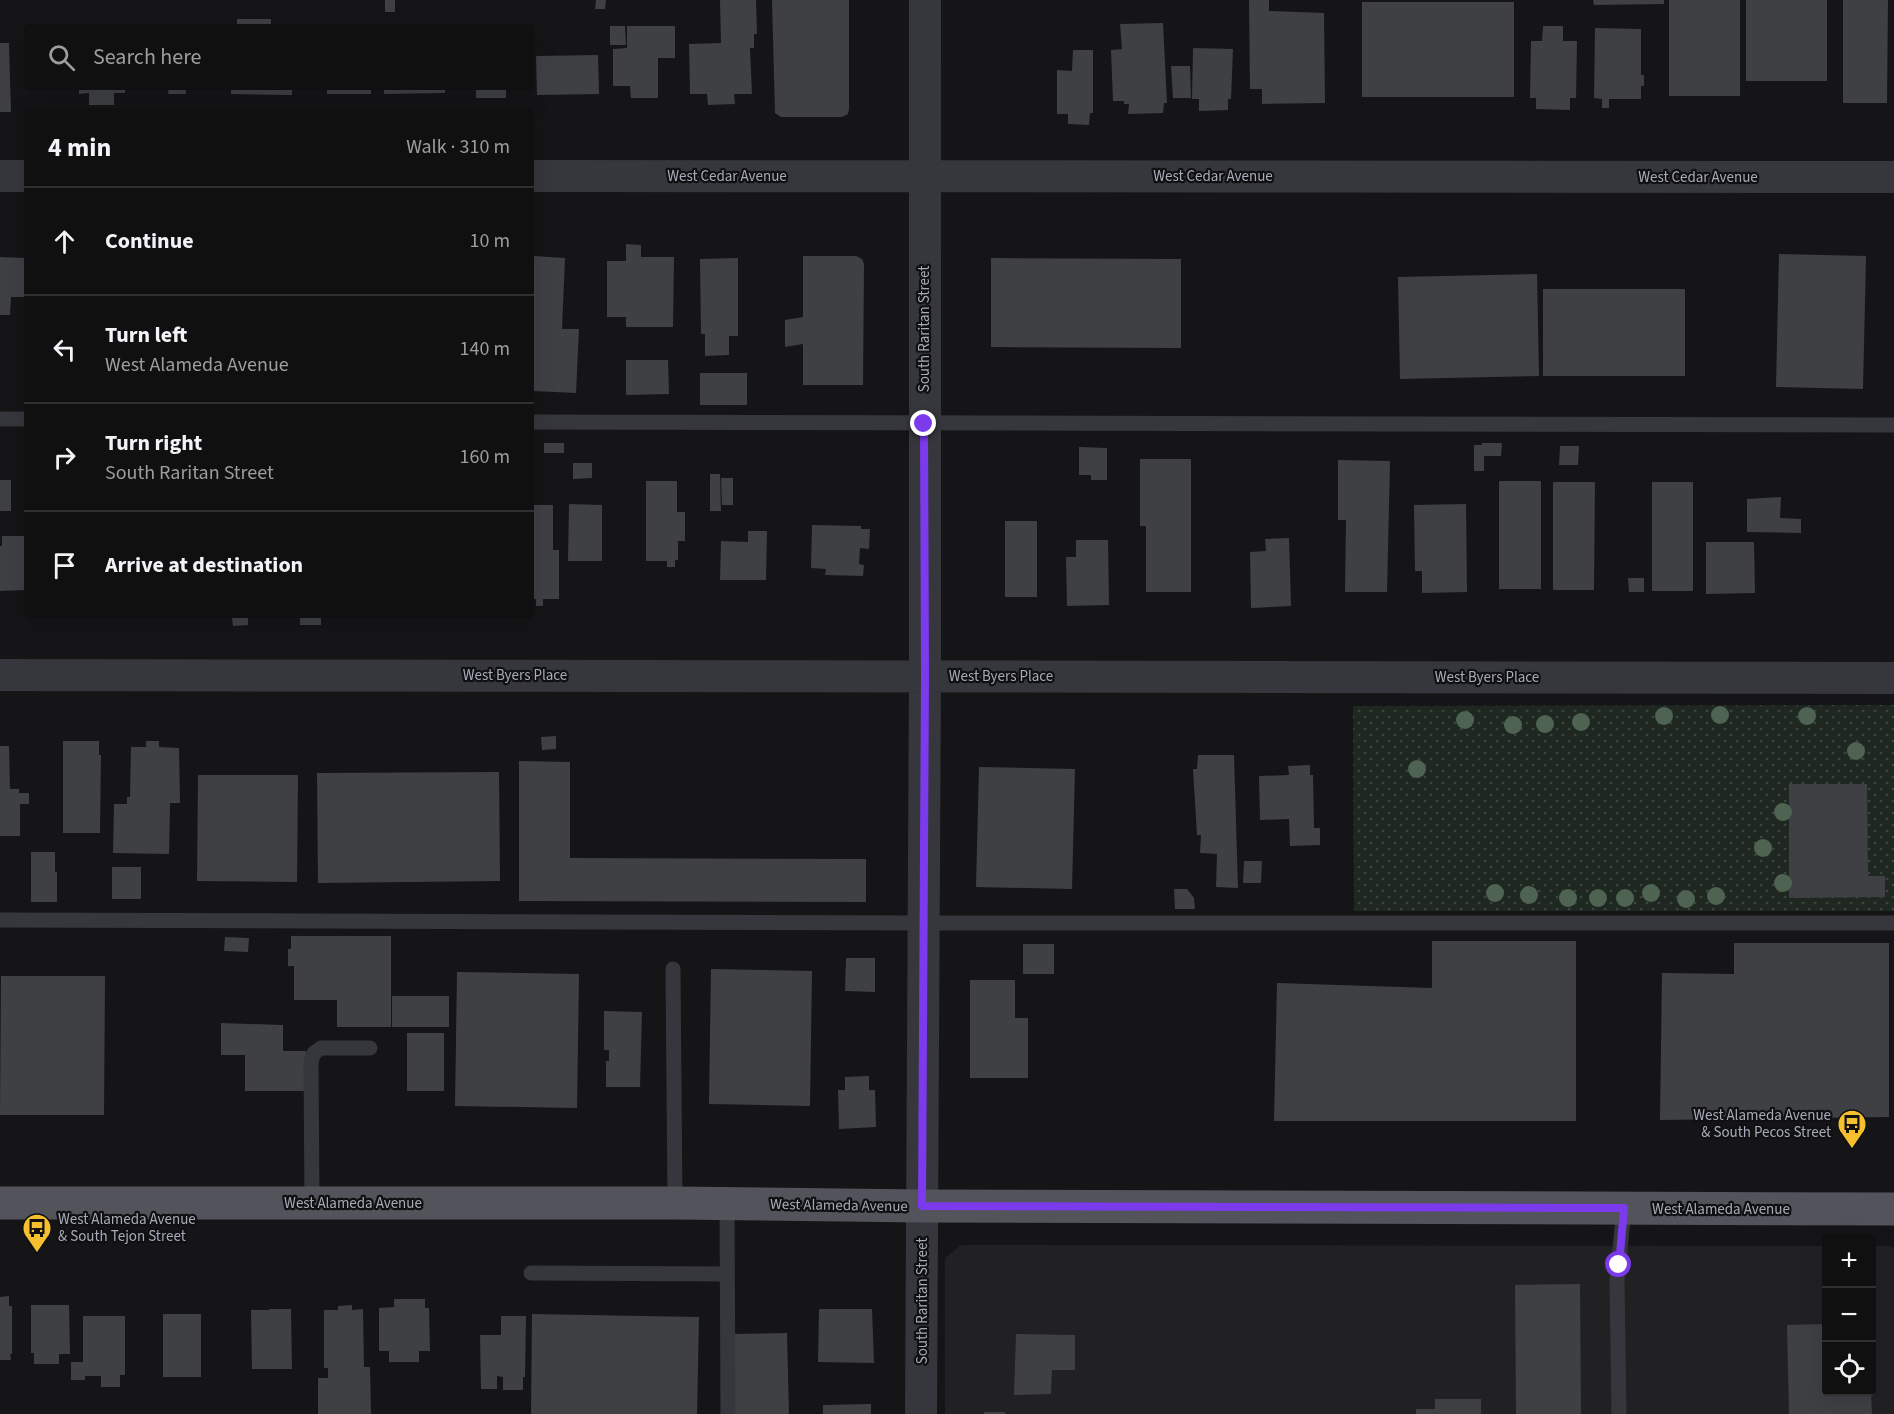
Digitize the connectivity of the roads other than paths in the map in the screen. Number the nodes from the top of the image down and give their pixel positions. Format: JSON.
{"nodes":[{"id":1,"x":925,"y":0,"type":"edge"},
{"id":2,"x":0,"y":176,"type":"edge"},
{"id":3,"x":24,"y":176,"type":"edge"},
{"id":4,"x":534,"y":176,"type":"edge"},
{"id":5,"x":924,"y":176,"type":"junction"},
{"id":6,"x":1894,"y":177,"type":"edge"},
{"id":7,"x":0,"y":419,"type":"edge"},
{"id":8,"x":24,"y":419,"type":"edge"},
{"id":9,"x":534,"y":422,"type":"edge"},
{"id":10,"x":924,"y":424,"type":"junction"},
{"id":11,"x":1894,"y":425,"type":"edge"},
{"id":12,"x":0,"y":675,"type":"edge"},
{"id":13,"x":925,"y":675,"type":"junction"},
{"id":14,"x":1894,"y":678,"type":"edge"},
{"id":15,"x":0,"y":920,"type":"edge"},
{"id":16,"x":923,"y":923,"type":"junction"},
{"id":17,"x":1894,"y":923,"type":"edge"},
{"id":18,"x":673,"y":969,"type":"dead end"},
{"id":19,"x":370,"y":1048,"type":"dead end"},
{"id":20,"x":0,"y":1203,"type":"edge"},
{"id":21,"x":675,"y":1203,"type":"junction"},
{"id":22,"x":312,"y":1204,"type":"junction"},
{"id":23,"x":727,"y":1204,"type":"junction"},
{"id":24,"x":922,"y":1206,"type":"junction"},
{"id":25,"x":1624,"y":1208,"type":"junction"},
{"id":26,"x":1894,"y":1209,"type":"edge"},
{"id":27,"x":531,"y":1273,"type":"dead end"},
{"id":28,"x":727,"y":1274,"type":"junction"},
{"id":29,"x":728,"y":1414,"type":"edge"},
{"id":30,"x":921,"y":1414,"type":"edge"},
{"id":31,"x":1619,"y":1414,"type":"edge"}],
"edges":[{"from":1,"to":5,"type":"street","name":"South Raritan Street"},
{"from":2,"to":3,"type":"street"},
{"from":4,"to":5,"type":"street","name":"West Cedar Avenue"},
{"from":5,"to":6,"type":"street","name":"West Cedar Avenue"},
{"from":5,"to":10,"type":"street","name":"South Raritan Street"},
{"from":7,"to":8,"type":"lane"},
{"from":9,"to":10,"type":"lane"},
{"from":10,"to":11,"type":"lane"},
{"from":10,"to":13,"type":"street","name":"South Raritan Street"},
{"from":12,"to":13,"type":"street","name":"West Byers Place"},
{"from":13,"to":14,"type":"street","name":"West Byers Place"},
{"from":13,"to":16,"type":"street","name":"South Raritan Street"},
{"from":15,"to":16,"type":"lane"},
{"from":16,"to":17,"type":"lane"},
{"from":16,"to":24,"type":"street","name":"South Raritan Street"},
{"from":18,"to":21,"type":"lane"},
{"from":19,"to":22,"type":"lane"},
{"from":20,"to":22,"type":"main road","name":"West Alameda Avenue"},
{"from":21,"to":22,"type":"main road","name":"West Alameda Avenue"},
{"from":21,"to":23,"type":"main road","name":"West Alameda Avenue"},
{"from":23,"to":24,"type":"main road","name":"West Alameda Avenue"},
{"from":23,"to":28,"type":"lane"},
{"from":24,"to":25,"type":"main road","name":"West Alameda Avenue"},
{"from":24,"to":30,"type":"street","name":"South Raritan Street"},
{"from":25,"to":26,"type":"main road","name":"West Alameda Avenue"},
{"from":25,"to":31,"type":"lane"},
{"from":27,"to":28,"type":"lane"},
{"from":28,"to":29,"type":"lane"}]}
